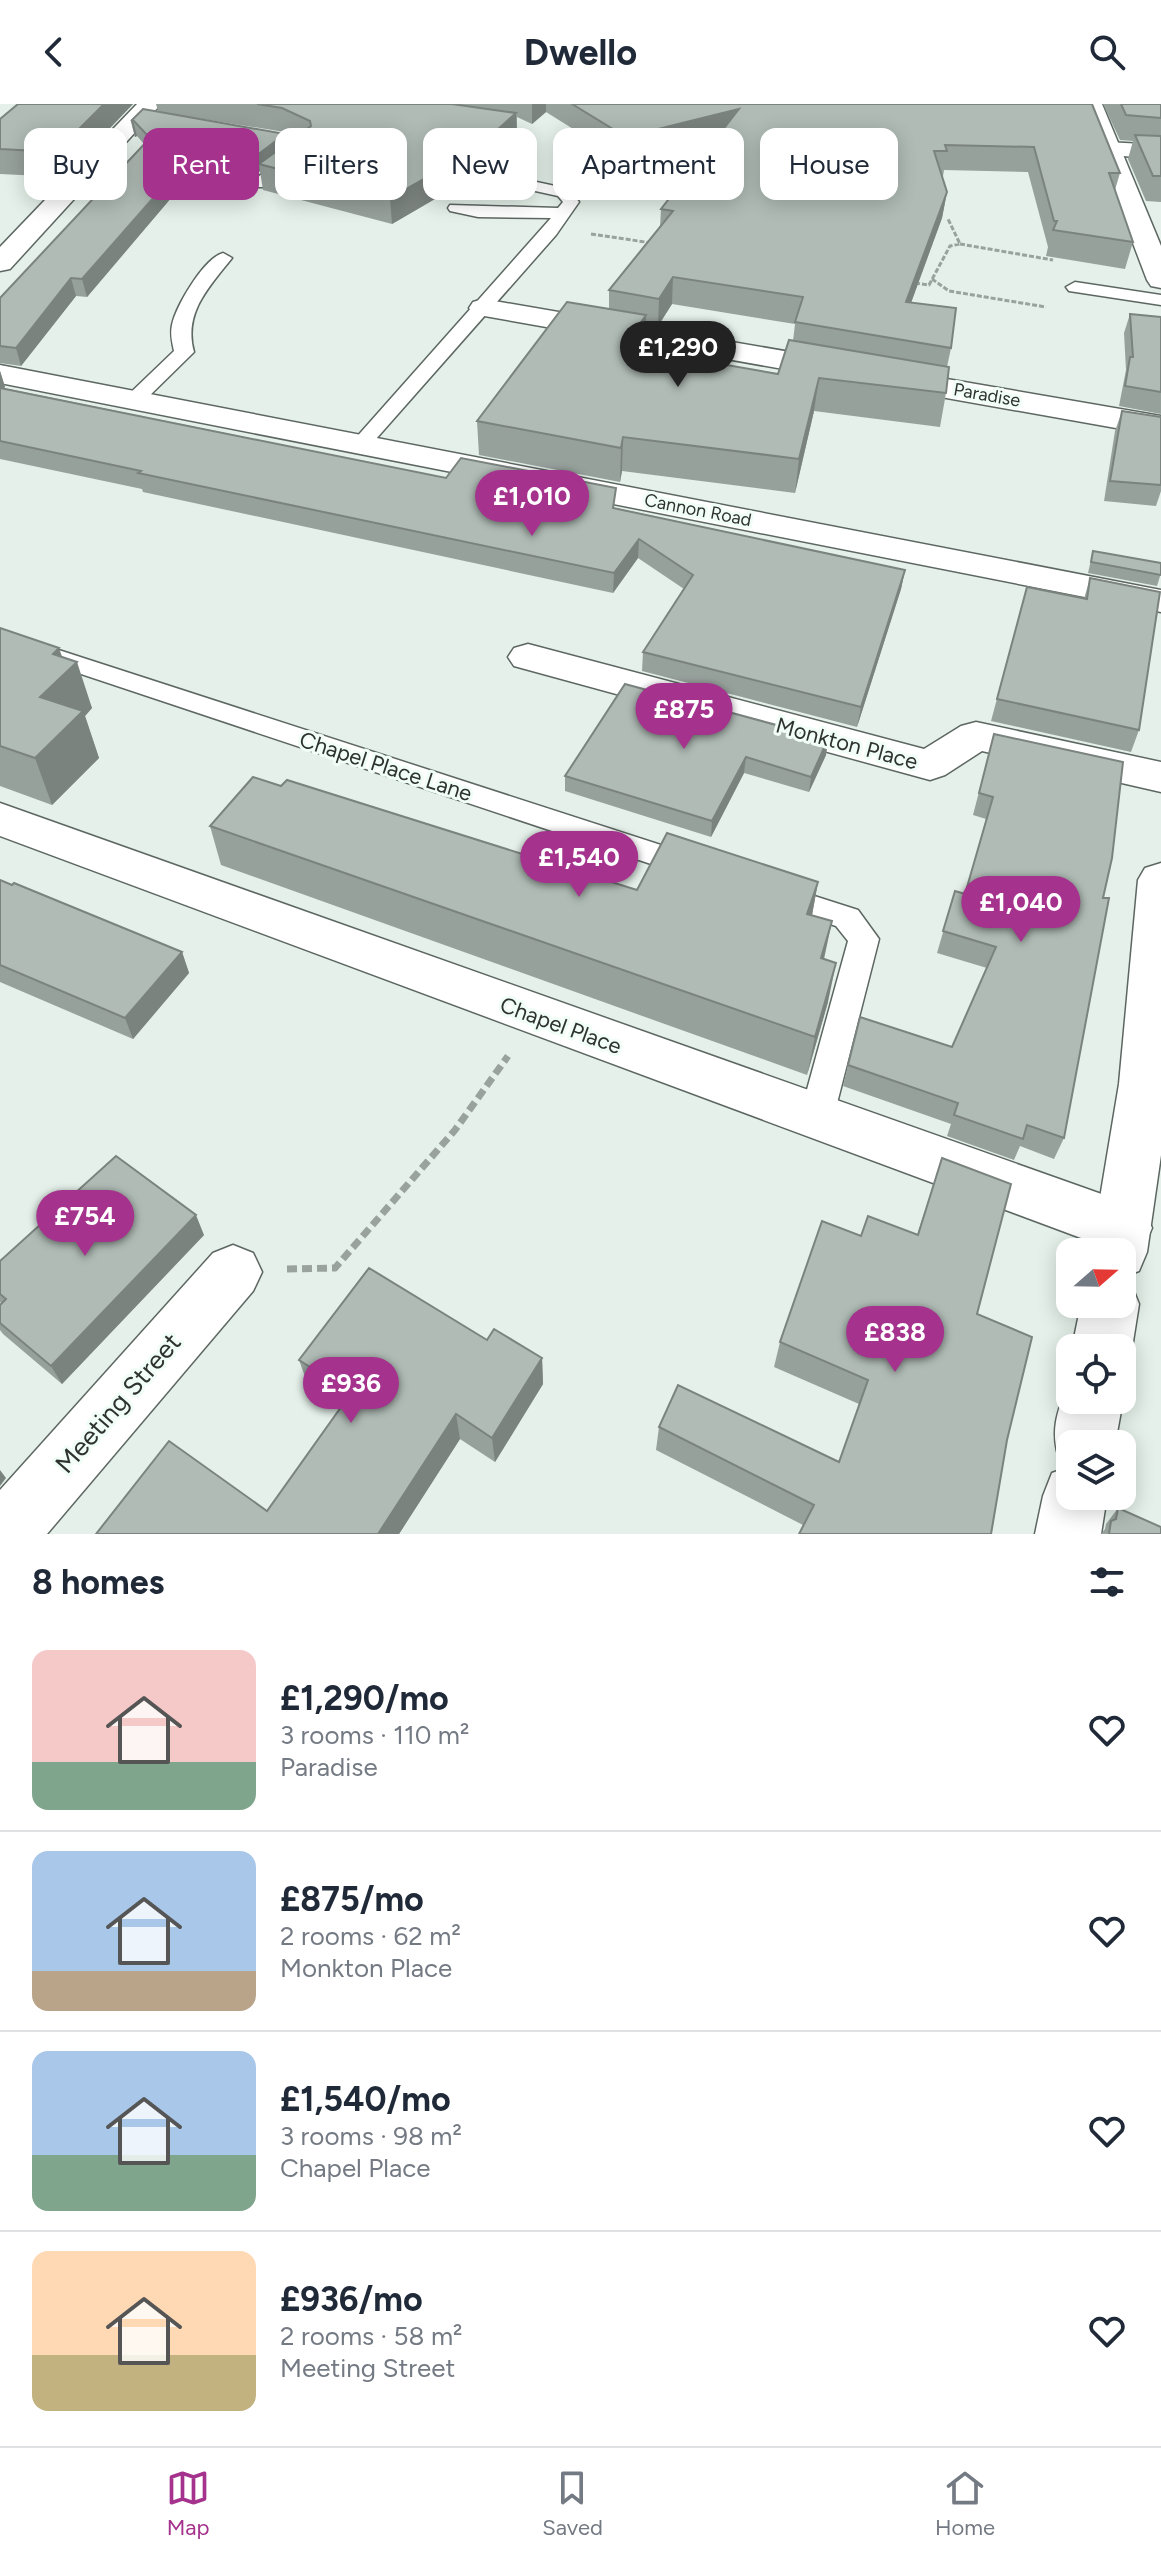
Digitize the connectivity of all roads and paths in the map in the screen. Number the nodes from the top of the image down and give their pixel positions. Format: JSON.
{"nodes":[{"id":1,"x":1087,"y":109,"type":"edge"},
{"id":2,"x":148,"y":113,"type":"edge"},
{"id":3,"x":259,"y":136,"type":"edge"},
{"id":4,"x":1107,"y":149,"type":"junction"},
{"id":5,"x":1161,"y":152,"type":"edge"},
{"id":6,"x":259,"y":184,"type":"edge"},
{"id":7,"x":537,"y":187,"type":"edge"},
{"id":8,"x":456,"y":208,"type":"dead end"},
{"id":9,"x":562,"y":213,"type":"junction"},
{"id":10,"x":948,"y":219,"type":"edge"},
{"id":11,"x":590,"y":234,"type":"dead end"},
{"id":12,"x":652,"y":243,"type":"edge"},
{"id":13,"x":960,"y":244,"type":"junction"},
{"id":14,"x":223,"y":258,"type":"dead end"},
{"id":15,"x":1060,"y":261,"type":"edge"},
{"id":16,"x":0,"y":263,"type":"edge"},
{"id":17,"x":932,"y":279,"type":"junction"},
{"id":18,"x":1161,"y":280,"type":"edge"},
{"id":19,"x":913,"y":282,"type":"edge"},
{"id":20,"x":1075,"y":287,"type":"dead end"},
{"id":21,"x":1161,"y":300,"type":"edge"},
{"id":22,"x":1049,"y":307,"type":"dead end"},
{"id":23,"x":483,"y":308,"type":"junction"},
{"id":24,"x":0,"y":374,"type":"edge"},
{"id":25,"x":134,"y":400,"type":"junction"},
{"id":26,"x":1161,"y":426,"type":"edge"},
{"id":27,"x":361,"y":444,"type":"junction"},
{"id":28,"x":1161,"y":601,"type":"edge"},
{"id":29,"x":0,"y":639,"type":"edge"},
{"id":30,"x":528,"y":657,"type":"dead end"},
{"id":31,"x":1161,"y":777,"type":"edge"},
{"id":32,"x":0,"y":819,"type":"edge"},
{"id":33,"x":711,"y":873,"type":"edge"},
{"id":34,"x":1161,"y":880,"type":"edge"},
{"id":35,"x":756,"y":888,"type":"edge"},
{"id":36,"x":537,"y":1016,"type":"junction"},
{"id":37,"x":1153,"y":1084,"type":"edge"},
{"id":38,"x":817,"y":1115,"type":"junction"},
{"id":39,"x":1116,"y":1238,"type":"edge"},
{"id":40,"x":1121,"y":1238,"type":"edge"},
{"id":41,"x":233,"y":1272,"type":"joint"},
{"id":42,"x":1072,"y":1510,"type":"edge"},
{"id":43,"x":4,"y":1534,"type":"edge"},
{"id":44,"x":1068,"y":1534,"type":"edge"}],
"edges":[{"from":1,"to":4,"type":"street"},
{"from":2,"to":16,"type":"street"},
{"from":3,"to":6,"type":"lane"},
{"from":4,"to":5,"type":"street"},
{"from":4,"to":18,"type":"street"},
{"from":7,"to":9,"type":"lane"},
{"from":8,"to":9,"type":"lane"},
{"from":9,"to":23,"type":"lane"},
{"from":10,"to":13,"type":"path"},
{"from":11,"to":12,"type":"path"},
{"from":13,"to":15,"type":"path"},
{"from":13,"to":17,"type":"path"},
{"from":14,"to":25,"type":"lane"},
{"from":17,"to":19,"type":"path"},
{"from":17,"to":22,"type":"path"},
{"from":20,"to":21,"type":"lane"},
{"from":23,"to":26,"type":"street","name":"Paradise"},
{"from":23,"to":27,"type":"lane"},
{"from":24,"to":25,"type":"street","name":"Cannon Road"},
{"from":25,"to":27,"type":"street","name":"Cannon Road"},
{"from":27,"to":28,"type":"street","name":"Cannon Road"},
{"from":29,"to":33,"type":"lane","name":"Chapel Place Lane"},
{"from":30,"to":31,"type":"street","name":"Monkton Place"},
{"from":32,"to":36,"type":"street","name":"Chapel Place"},
{"from":34,"to":37,"type":"street"},
{"from":35,"to":38,"type":"lane"},
{"from":36,"to":38,"type":"street","name":"Chapel Place"},
{"from":36,"to":41,"type":"path"},
{"from":37,"to":40,"type":"street"},
{"from":38,"to":39,"type":"street","name":"Chapel Place"},
{"from":41,"to":43,"type":"street","name":"Meeting Street"},
{"from":42,"to":44,"type":"street"}]}
